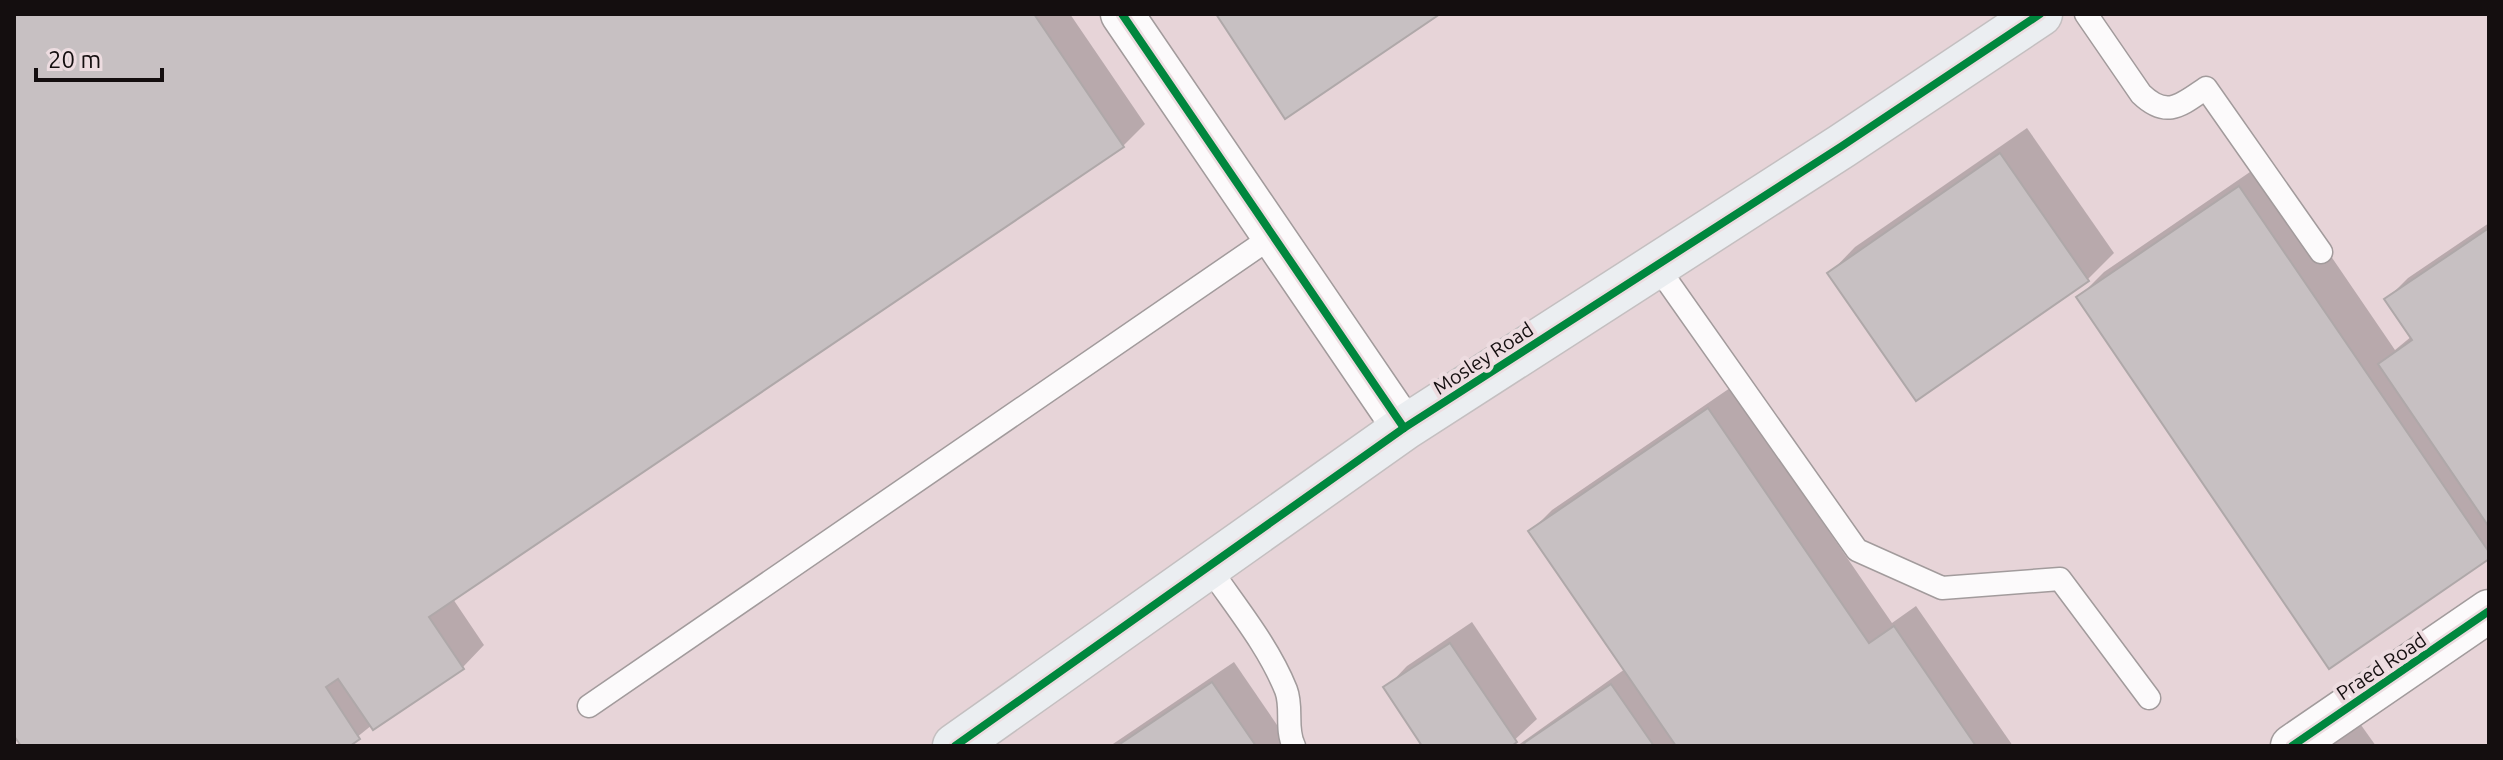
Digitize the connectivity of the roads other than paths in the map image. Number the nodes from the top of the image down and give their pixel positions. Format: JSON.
{"nodes":[{"id":1,"x":1122,"y":14,"type":"edge"},
{"id":2,"x":2040,"y":14,"type":"edge"},
{"id":3,"x":2086,"y":14,"type":"edge"},
{"id":4,"x":1273,"y":236,"type":"junction"},
{"id":5,"x":2321,"y":252,"type":"dead end"},
{"id":6,"x":1656,"y":265,"type":"junction"},
{"id":7,"x":1404,"y":428,"type":"junction"},
{"id":8,"x":1208,"y":566,"type":"junction"},
{"id":9,"x":2489,"y":611,"type":"edge"},
{"id":10,"x":2149,"y":698,"type":"dead end"},
{"id":11,"x":589,"y":706,"type":"dead end"},
{"id":12,"x":955,"y":746,"type":"edge"},
{"id":13,"x":1294,"y":746,"type":"edge"},
{"id":14,"x":2292,"y":746,"type":"edge"}],
"edges":[{"from":1,"to":4,"type":"street"},
{"from":2,"to":6,"type":"main road","name":"Mosley Road"},
{"from":3,"to":5,"type":"lane"},
{"from":4,"to":7,"type":"street"},
{"from":4,"to":11,"type":"lane"},
{"from":6,"to":7,"type":"main road","name":"Mosley Road"},
{"from":6,"to":10,"type":"lane"},
{"from":7,"to":8,"type":"main road","name":"Mosley Road"},
{"from":8,"to":12,"type":"main road","name":"Mosley Road"},
{"from":8,"to":13,"type":"lane"},
{"from":9,"to":14,"type":"street","name":"Praed Road"}]}
